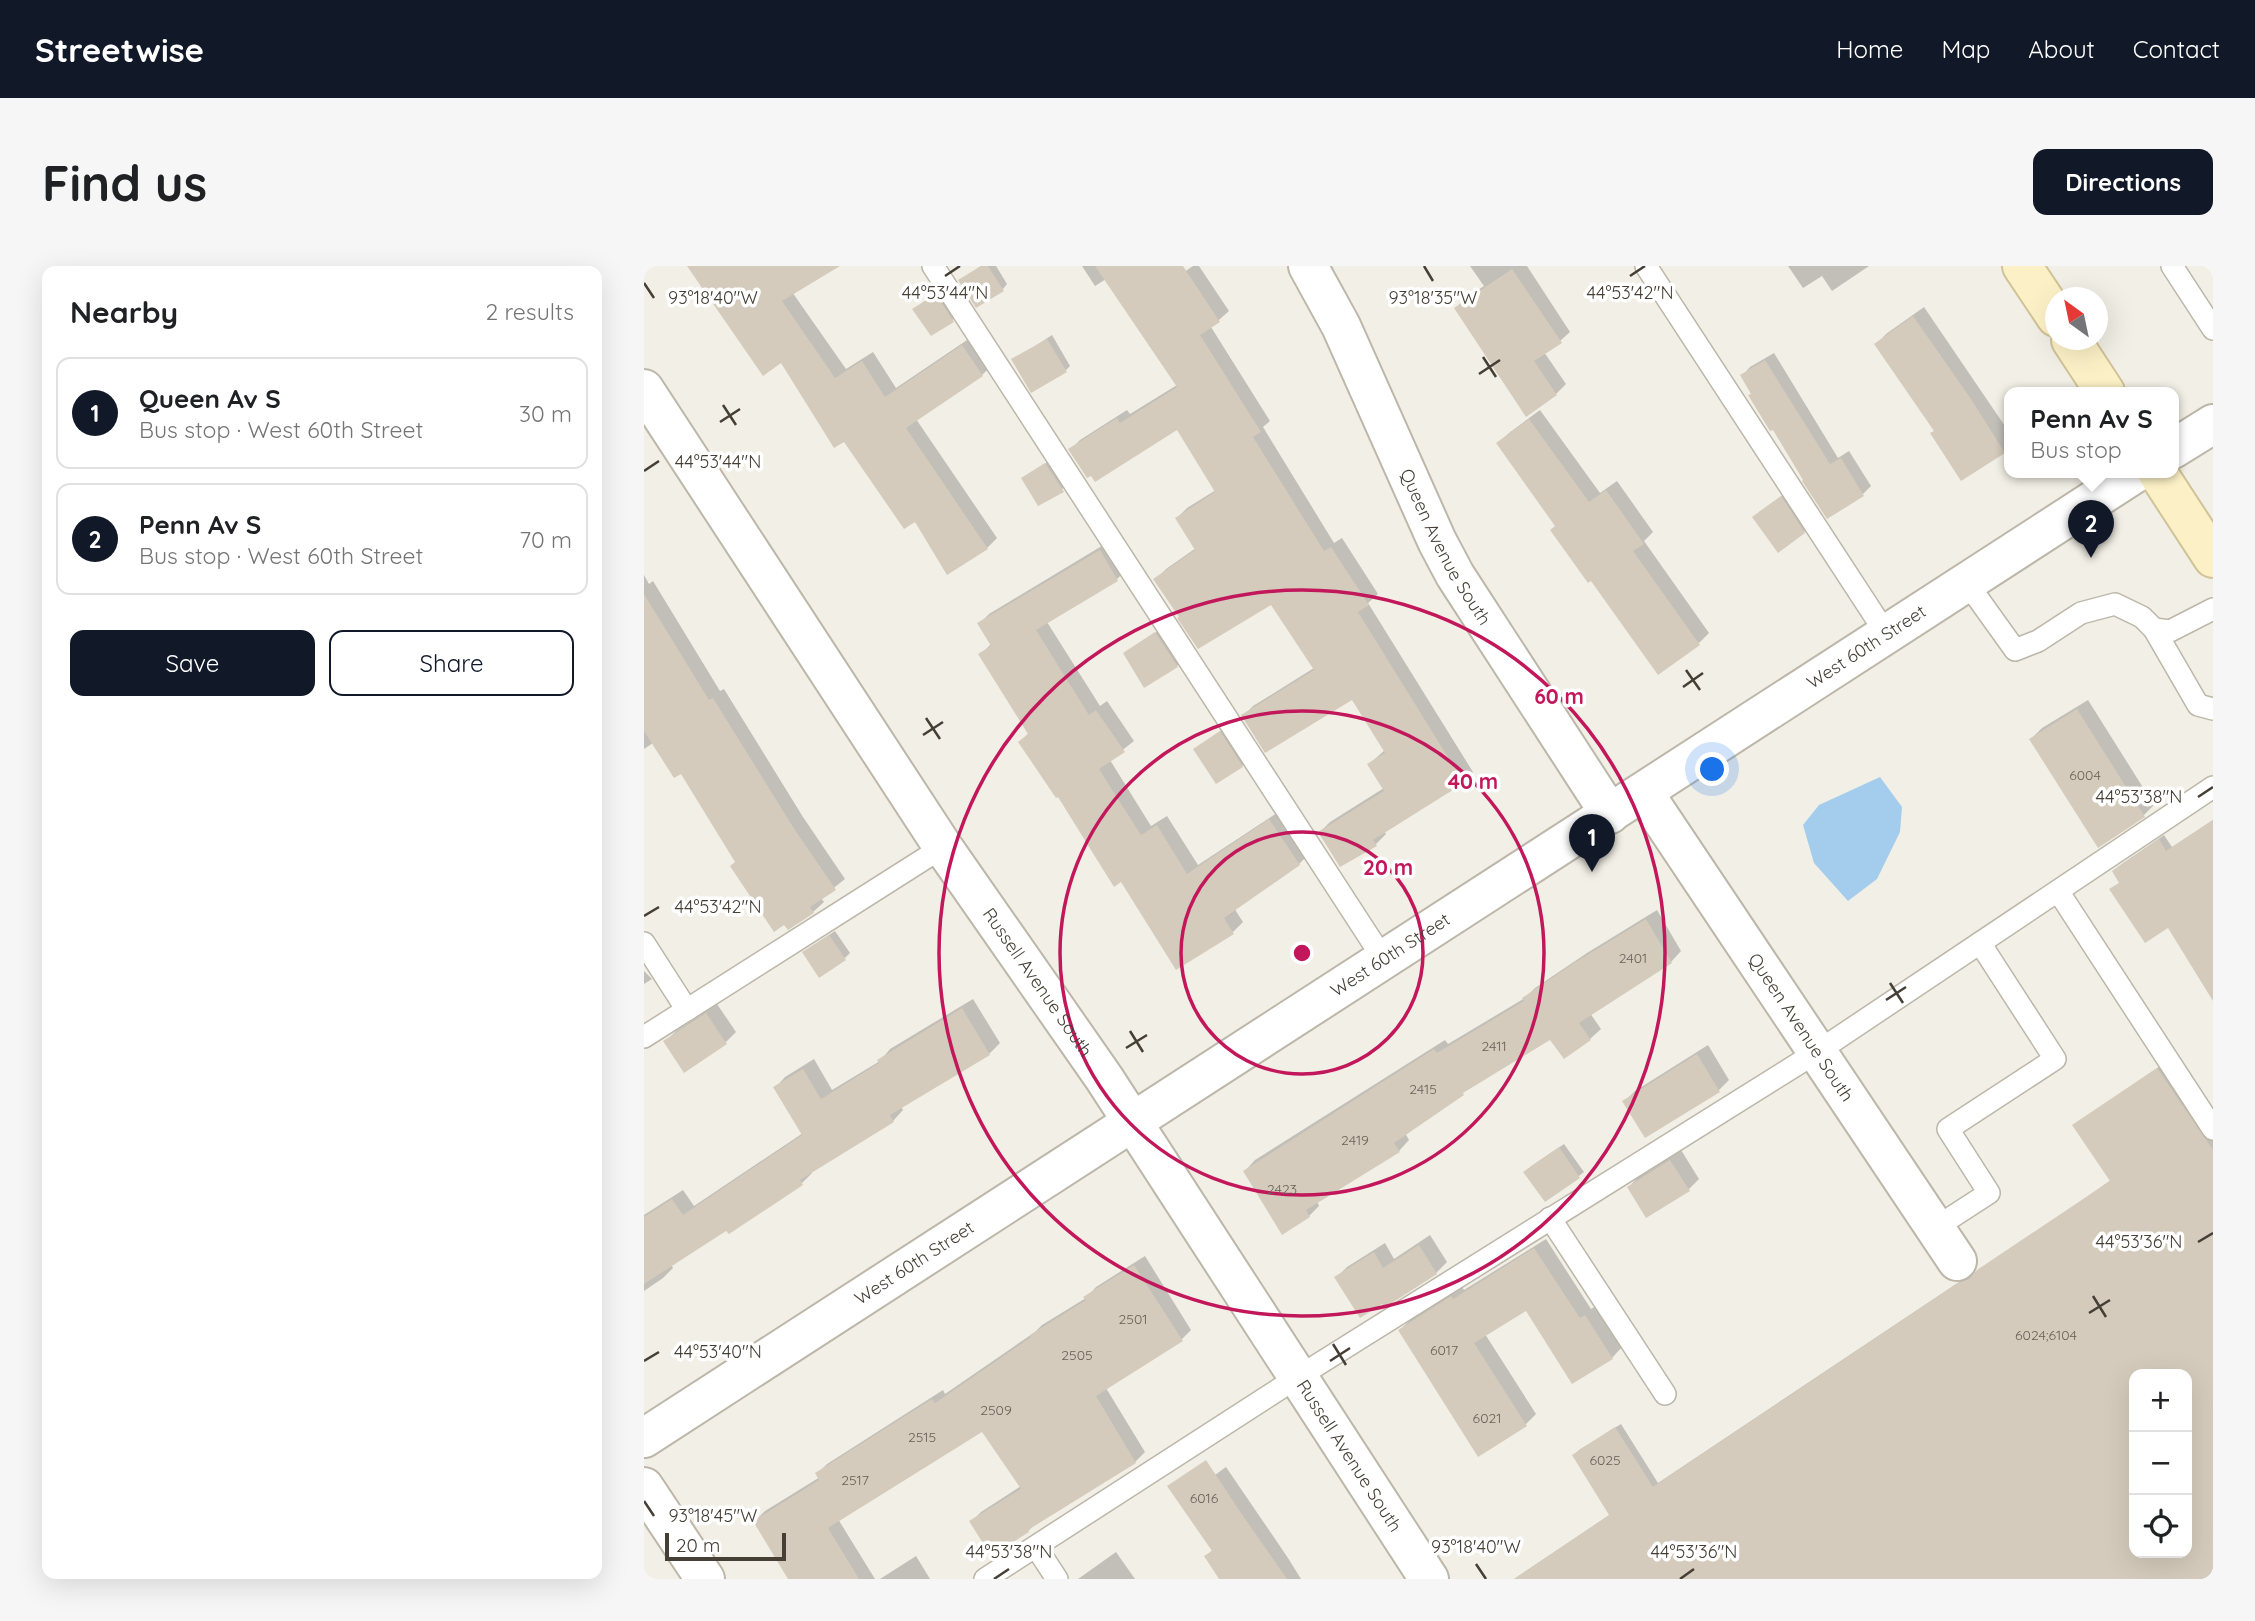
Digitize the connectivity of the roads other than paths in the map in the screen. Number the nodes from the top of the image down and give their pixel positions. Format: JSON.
{"nodes":[{"id":1,"x":933,"y":266,"type":"edge"},
{"id":2,"x":1308,"y":266,"type":"edge"},
{"id":3,"x":1646,"y":266,"type":"edge"},
{"id":4,"x":2022,"y":266,"type":"edge"},
{"id":5,"x":2172,"y":266,"type":"edge"},
{"id":6,"x":2045,"y":300,"type":"edge"},
{"id":7,"x":2213,"y":329,"type":"edge"},
{"id":8,"x":2078,"y":350,"type":"edge"},
{"id":9,"x":2102,"y":387,"type":"edge"},
{"id":10,"x":644,"y":389,"type":"edge"},
{"id":11,"x":2213,"y":424,"type":"edge"},
{"id":12,"x":2179,"y":445,"type":"edge"},
{"id":13,"x":2128,"y":478,"type":"edge"},
{"id":14,"x":2161,"y":478,"type":"edge"},
{"id":15,"x":2213,"y":558,"type":"edge"},
{"id":16,"x":1967,"y":583,"type":"junction"},
{"id":17,"x":2213,"y":609,"type":"edge"},
{"id":18,"x":2154,"y":629,"type":"junction"},
{"id":19,"x":1887,"y":635,"type":"junction"},
{"id":20,"x":2213,"y":709,"type":"edge"},
{"id":21,"x":2213,"y":788,"type":"edge"},
{"id":22,"x":1644,"y":793,"type":"junction"},
{"id":23,"x":1610,"y":814,"type":"junction"},
{"id":24,"x":943,"y":847,"type":"junction"},
{"id":25,"x":2058,"y":891,"type":"junction"},
{"id":26,"x":644,"y":943,"type":"edge"},
{"id":27,"x":1980,"y":943,"type":"junction"},
{"id":28,"x":1384,"y":960,"type":"junction"},
{"id":29,"x":687,"y":1010,"type":"junction"},
{"id":30,"x":644,"y":1037,"type":"edge"},
{"id":31,"x":1817,"y":1052,"type":"junction"},
{"id":32,"x":1130,"y":1122,"type":"junction"},
{"id":33,"x":2213,"y":1129,"type":"edge"},
{"id":34,"x":1550,"y":1218,"type":"junction"},
{"id":35,"x":1935,"y":1228,"type":"junction"},
{"id":36,"x":1957,"y":1261,"type":"dead end"},
{"id":37,"x":1297,"y":1377,"type":"junction"},
{"id":38,"x":1665,"y":1394,"type":"dead end"},
{"id":39,"x":644,"y":1438,"type":"edge"},
{"id":40,"x":644,"y":1487,"type":"edge"},
{"id":41,"x":1036,"y":1547,"type":"junction"},
{"id":42,"x":705,"y":1579,"type":"edge"},
{"id":43,"x":985,"y":1579,"type":"edge"},
{"id":44,"x":1057,"y":1579,"type":"edge"},
{"id":45,"x":1429,"y":1579,"type":"edge"}],
"edges":[{"from":1,"to":28,"type":"lane"},
{"from":2,"to":23,"type":"street","name":"Queen Avenue South"},
{"from":3,"to":19,"type":"lane"},
{"from":4,"to":6,"type":"main road"},
{"from":5,"to":7,"type":"lane"},
{"from":8,"to":9,"type":"main road"},
{"from":10,"to":24,"type":"street","name":"Russell Avenue South"},
{"from":11,"to":12,"type":"street"},
{"from":13,"to":16,"type":"street","name":"West 60th Street"},
{"from":14,"to":15,"type":"main road"},
{"from":16,"to":18,"type":"lane"},
{"from":16,"to":19,"type":"street","name":"West 60th Street"},
{"from":17,"to":18,"type":"lane"},
{"from":18,"to":20,"type":"lane"},
{"from":19,"to":22,"type":"street","name":"West 60th Street"},
{"from":21,"to":25,"type":"lane"},
{"from":22,"to":23,"type":"street","name":"West 60th Street"},
{"from":22,"to":31,"type":"street","name":"Queen Avenue South"},
{"from":23,"to":28,"type":"street","name":"West 60th Street"},
{"from":24,"to":29,"type":"lane"},
{"from":24,"to":32,"type":"street","name":"Russell Avenue South"},
{"from":25,"to":27,"type":"lane"},
{"from":25,"to":33,"type":"lane"},
{"from":26,"to":29,"type":"lane"},
{"from":27,"to":31,"type":"lane"},
{"from":27,"to":35,"type":"lane"},
{"from":28,"to":32,"type":"street","name":"West 60th Street"},
{"from":29,"to":30,"type":"lane"},
{"from":31,"to":34,"type":"lane"},
{"from":31,"to":35,"type":"street","name":"Queen Avenue South"},
{"from":32,"to":37,"type":"street","name":"Russell Avenue South"},
{"from":32,"to":39,"type":"street","name":"West 60th Street"},
{"from":34,"to":37,"type":"lane"},
{"from":34,"to":38,"type":"lane"},
{"from":35,"to":36,"type":"street","name":"Queen Avenue South"},
{"from":37,"to":41,"type":"lane"},
{"from":37,"to":45,"type":"street","name":"Russell Avenue South"},
{"from":40,"to":42,"type":"street"},
{"from":41,"to":43,"type":"lane"},
{"from":41,"to":44,"type":"lane"}]}
